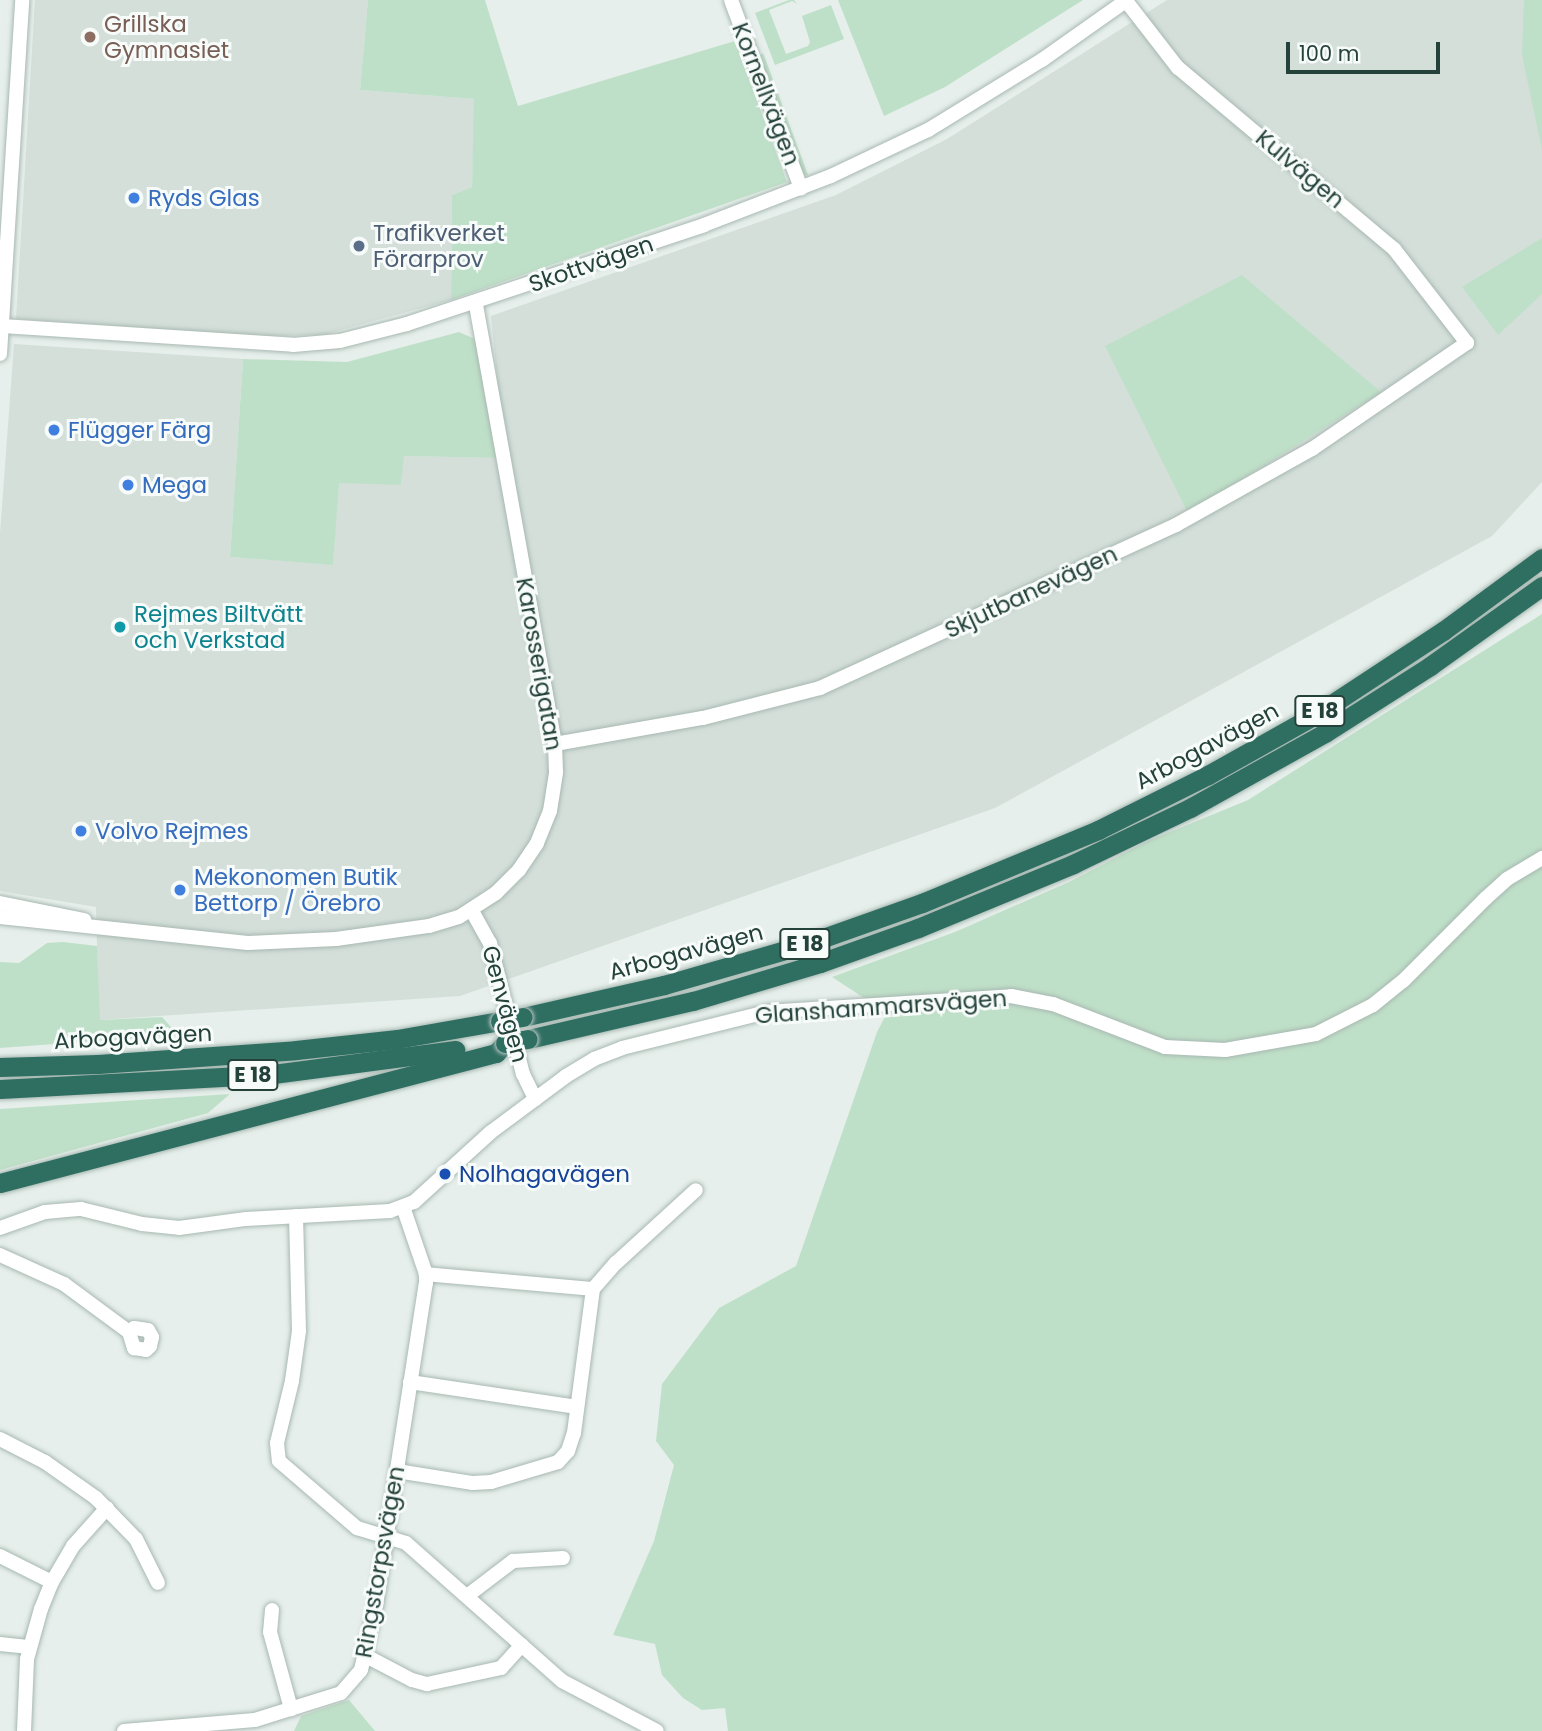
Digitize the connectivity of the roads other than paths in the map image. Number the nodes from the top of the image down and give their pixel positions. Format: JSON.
{"nodes":[{"id":1,"x":22,"y":0,"type":"edge"},
{"id":2,"x":730,"y":0,"type":"edge"},
{"id":3,"x":1127,"y":1,"type":"edge"},
{"id":4,"x":801,"y":188,"type":"junction"},
{"id":5,"x":476,"y":303,"type":"junction"},
{"id":6,"x":2,"y":326,"type":"junction"},
{"id":7,"x":1466,"y":343,"type":"joint"},
{"id":8,"x":0,"y":354,"type":"edge"},
{"id":9,"x":1542,"y":558,"type":"edge"},
{"id":10,"x":1542,"y":586,"type":"edge"},
{"id":11,"x":555,"y":744,"type":"junction"},
{"id":12,"x":1542,"y":858,"type":"edge"},
{"id":13,"x":0,"y":903,"type":"edge"},
{"id":14,"x":472,"y":911,"type":"junction"},
{"id":15,"x":0,"y":917,"type":"edge"},
{"id":16,"x":94,"y":926,"type":"junction"},
{"id":17,"x":505,"y":1043,"type":"junction"},
{"id":18,"x":0,"y":1067,"type":"edge"},
{"id":19,"x":0,"y":1088,"type":"edge"},
{"id":20,"x":535,"y":1099,"type":"junction"},
{"id":21,"x":0,"y":1183,"type":"edge"},
{"id":22,"x":696,"y":1189,"type":"dead end"},
{"id":23,"x":403,"y":1206,"type":"junction"},
{"id":24,"x":296,"y":1216,"type":"junction"},
{"id":25,"x":0,"y":1228,"type":"edge"},
{"id":26,"x":0,"y":1255,"type":"edge"},
{"id":27,"x":426,"y":1274,"type":"junction"},
{"id":28,"x":593,"y":1289,"type":"junction"},
{"id":29,"x":129,"y":1332,"type":"dead end"},
{"id":30,"x":410,"y":1382,"type":"junction"},
{"id":31,"x":577,"y":1407,"type":"junction"},
{"id":32,"x":0,"y":1439,"type":"edge"},
{"id":33,"x":397,"y":1471,"type":"junction"},
{"id":34,"x":107,"y":1508,"type":"junction"},
{"id":35,"x":387,"y":1536,"type":"junction"},
{"id":36,"x":0,"y":1556,"type":"edge"},
{"id":37,"x":563,"y":1558,"type":"dead end"},
{"id":38,"x":52,"y":1582,"type":"junction"},
{"id":39,"x":158,"y":1583,"type":"dead end"},
{"id":40,"x":467,"y":1596,"type":"junction"},
{"id":41,"x":272,"y":1610,"type":"dead end"},
{"id":42,"x":0,"y":1644,"type":"edge"},
{"id":43,"x":522,"y":1645,"type":"junction"},
{"id":44,"x":30,"y":1647,"type":"junction"},
{"id":45,"x":366,"y":1656,"type":"junction"},
{"id":46,"x":291,"y":1709,"type":"junction"},
{"id":47,"x":24,"y":1731,"type":"edge"},
{"id":48,"x":124,"y":1731,"type":"edge"},
{"id":49,"x":657,"y":1731,"type":"edge"}],
"edges":[{"from":1,"to":6,"type":"street"},
{"from":2,"to":4,"type":"street","name":"Kornellvägen"},
{"from":3,"to":4,"type":"street","name":"Skottvägen"},
{"from":3,"to":7,"type":"street","name":"Kulvägen"},
{"from":4,"to":5,"type":"street","name":"Skottvägen"},
{"from":5,"to":6,"type":"street","name":"Skottvägen"},
{"from":5,"to":11,"type":"street","name":"Karosserigatan"},
{"from":6,"to":8,"type":"street"},
{"from":7,"to":11,"type":"street","name":"Skjutbanevägen"},
{"from":9,"to":18,"type":"highway","name":"Arbogavägen","number":"E 18","bridge":true},
{"from":10,"to":17,"type":"highway","name":"Arbogavägen","number":"E 18","bridge":true},
{"from":11,"to":14,"type":"street","name":"Karosserigatan"},
{"from":12,"to":20,"type":"street","name":"Glanshammarsvägen"},
{"from":13,"to":16,"type":"street","name":"Karosserigatan"},
{"from":14,"to":16,"type":"street","name":"Karosserigatan"},
{"from":14,"to":20,"type":"street","name":"Genvägen"},
{"from":15,"to":16,"type":"street","name":"Karosserigatan"},
{"from":17,"to":19,"type":"highway","name":"Arbogavägen","number":"E 18"},
{"from":17,"to":21,"type":"highway","number":"E 18"},
{"from":20,"to":23,"type":"street","name":"Glanshammarsvägen"},
{"from":22,"to":28,"type":"street"},
{"from":23,"to":24,"type":"street","name":"Glanshammarsvägen"},
{"from":23,"to":27,"type":"street","name":"Ringstorpsvägen"},
{"from":24,"to":25,"type":"street","name":"Glanshammarsvägen"},
{"from":24,"to":35,"type":"street"},
{"from":26,"to":29,"type":"street"},
{"from":27,"to":28,"type":"street"},
{"from":27,"to":30,"type":"street","name":"Ringstorpsvägen"},
{"from":28,"to":31,"type":"street"},
{"from":30,"to":31,"type":"street"},
{"from":30,"to":33,"type":"street","name":"Ringstorpsvägen"},
{"from":31,"to":33,"type":"street"},
{"from":32,"to":34,"type":"street"},
{"from":33,"to":35,"type":"street","name":"Ringstorpsvägen"},
{"from":34,"to":38,"type":"street"},
{"from":34,"to":39,"type":"street"},
{"from":35,"to":40,"type":"street"},
{"from":35,"to":45,"type":"street","name":"Ringstorpsvägen"},
{"from":36,"to":38,"type":"street"},
{"from":37,"to":40,"type":"street"},
{"from":38,"to":44,"type":"street"},
{"from":40,"to":43,"type":"street"},
{"from":41,"to":46,"type":"street"},
{"from":42,"to":44,"type":"street"},
{"from":43,"to":45,"type":"street"},
{"from":43,"to":49,"type":"street"},
{"from":44,"to":47,"type":"street"},
{"from":45,"to":46,"type":"street","name":"Ringstorpsvägen"},
{"from":46,"to":48,"type":"street","name":"Ringstorpsvägen"}]}
